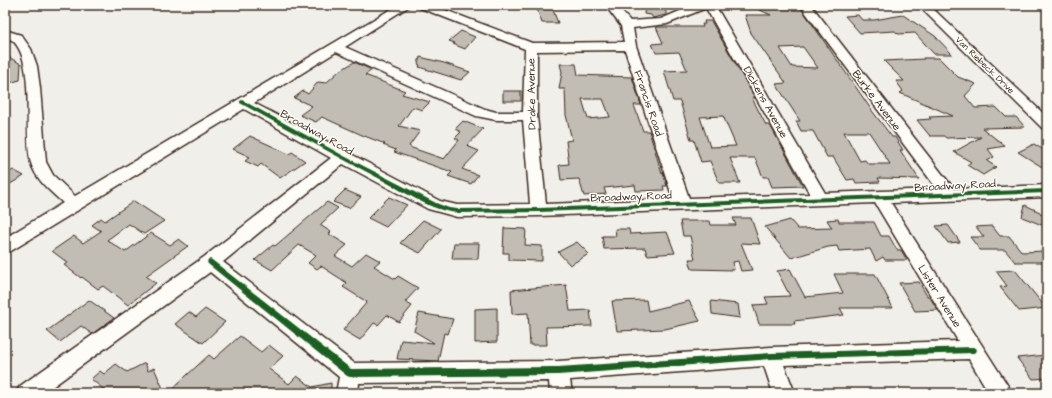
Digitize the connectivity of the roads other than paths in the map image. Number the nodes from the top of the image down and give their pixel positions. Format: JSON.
{"nodes":[{"id":1,"x":406,"y":5,"type":"edge"},
{"id":2,"x":422,"y":5,"type":"edge"},
{"id":3,"x":610,"y":5,"type":"edge"},
{"id":4,"x":703,"y":5,"type":"edge"},
{"id":5,"x":710,"y":5,"type":"edge"},
{"id":6,"x":805,"y":5,"type":"edge"},
{"id":7,"x":923,"y":5,"type":"edge"},
{"id":8,"x":627,"y":26,"type":"junction"},
{"id":9,"x":5,"y":34,"type":"edge"},
{"id":10,"x":630,"y":46,"type":"junction"},
{"id":11,"x":335,"y":47,"type":"junction"},
{"id":12,"x":531,"y":47,"type":"junction"},
{"id":13,"x":242,"y":102,"type":"junction"},
{"id":14,"x":530,"y":116,"type":"junction"},
{"id":15,"x":1047,"y":124,"type":"edge"},
{"id":16,"x":342,"y":157,"type":"junction"},
{"id":17,"x":1047,"y":191,"type":"edge"},
{"id":18,"x":950,"y":196,"type":"junction"},
{"id":19,"x":880,"y":198,"type":"junction"},
{"id":20,"x":821,"y":200,"type":"junction"},
{"id":21,"x":73,"y":204,"type":"junction"},
{"id":22,"x":683,"y":204,"type":"junction"},
{"id":23,"x":539,"y":210,"type":"junction"},
{"id":24,"x":5,"y":246,"type":"edge"},
{"id":25,"x":210,"y":262,"type":"junction"},
{"id":26,"x":974,"y":350,"type":"junction"},
{"id":27,"x":771,"y":356,"type":"junction"},
{"id":28,"x":558,"y":371,"type":"junction"},
{"id":29,"x":350,"y":373,"type":"junction"},
{"id":30,"x":27,"y":393,"type":"edge"},
{"id":31,"x":347,"y":393,"type":"edge"},
{"id":32,"x":561,"y":393,"type":"edge"},
{"id":33,"x":784,"y":393,"type":"edge"},
{"id":34,"x":1001,"y":393,"type":"edge"}],
"edges":[{"from":1,"to":11,"type":"street"},
{"from":2,"to":12,"type":"street","name":"Drake Avenue"},
{"from":3,"to":8,"type":"street"},
{"from":4,"to":8,"type":"street"},
{"from":5,"to":20,"type":"street","name":"Dickens Avenue"},
{"from":6,"to":18,"type":"street","name":"Burke Avenue"},
{"from":7,"to":15,"type":"street","name":"Van Riebeck Drive"},
{"from":8,"to":10,"type":"street","name":"Francis Road"},
{"from":9,"to":21,"type":"street"},
{"from":10,"to":12,"type":"street"},
{"from":10,"to":22,"type":"street","name":"Francis Road"},
{"from":11,"to":13,"type":"street"},
{"from":11,"to":14,"type":"street"},
{"from":12,"to":14,"type":"street","name":"Drake Avenue"},
{"from":13,"to":16,"type":"street","name":"Broadway Road"},
{"from":13,"to":21,"type":"street"},
{"from":14,"to":23,"type":"street","name":"Drake Avenue"},
{"from":16,"to":23,"type":"street","name":"Broadway Road"},
{"from":16,"to":25,"type":"street"},
{"from":17,"to":18,"type":"street","name":"Broadway Road"},
{"from":18,"to":19,"type":"street","name":"Broadway Road"},
{"from":19,"to":20,"type":"street","name":"Broadway Road"},
{"from":19,"to":26,"type":"street","name":"Lister Avenue"},
{"from":20,"to":22,"type":"street","name":"Broadway Road"},
{"from":21,"to":24,"type":"street"},
{"from":22,"to":23,"type":"street","name":"Broadway Road"},
{"from":25,"to":29,"type":"street"},
{"from":25,"to":30,"type":"street"},
{"from":26,"to":27,"type":"street"},
{"from":26,"to":34,"type":"street","name":"Lister Avenue"},
{"from":27,"to":28,"type":"street"},
{"from":27,"to":33,"type":"street"},
{"from":28,"to":29,"type":"street"},
{"from":28,"to":32,"type":"street"},
{"from":29,"to":31,"type":"street"}]}
